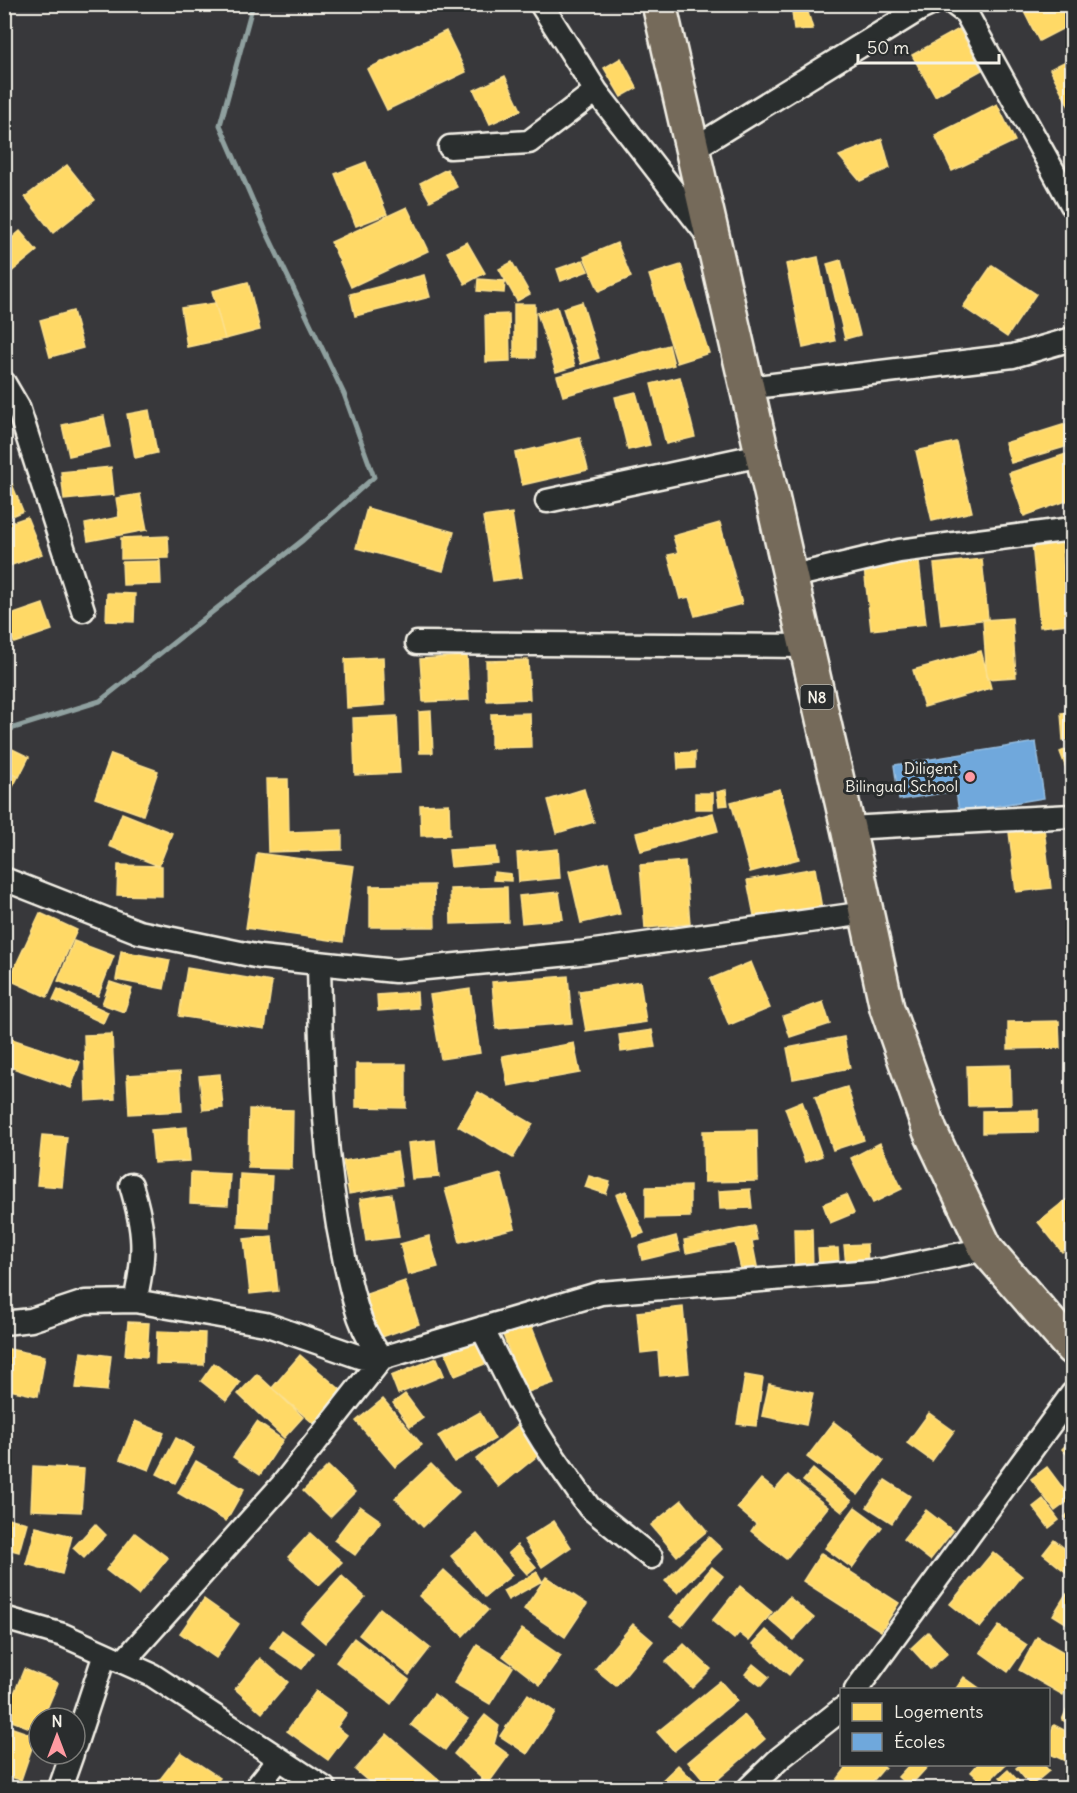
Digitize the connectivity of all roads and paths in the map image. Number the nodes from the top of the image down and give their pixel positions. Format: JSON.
{"nodes":[{"id":1,"x":541,"y":4,"type":"edge"},
{"id":2,"x":659,"y":4,"type":"edge"},
{"id":3,"x":931,"y":4,"type":"edge"},
{"id":4,"x":954,"y":4,"type":"edge"},
{"id":5,"x":596,"y":91,"type":"junction"},
{"id":6,"x":450,"y":147,"type":"dead end"},
{"id":7,"x":693,"y":149,"type":"junction"},
{"id":8,"x":1072,"y":205,"type":"edge"},
{"id":9,"x":712,"y":241,"type":"junction"},
{"id":10,"x":1072,"y":339,"type":"edge"},
{"id":11,"x":4,"y":383,"type":"edge"},
{"id":12,"x":747,"y":388,"type":"junction"},
{"id":13,"x":11,"y":410,"type":"edge"},
{"id":14,"x":762,"y":455,"type":"junction"},
{"id":15,"x":547,"y":501,"type":"dead end"},
{"id":16,"x":1072,"y":529,"type":"edge"},
{"id":17,"x":789,"y":577,"type":"junction"},
{"id":18,"x":83,"y":610,"type":"dead end"},
{"id":19,"x":417,"y":643,"type":"dead end"},
{"id":20,"x":805,"y":645,"type":"junction"},
{"id":21,"x":1072,"y":816,"type":"edge"},
{"id":22,"x":849,"y":828,"type":"junction"},
{"id":23,"x":4,"y":879,"type":"edge"},
{"id":24,"x":866,"y":913,"type":"junction"},
{"id":25,"x":319,"y":963,"type":"junction"},
{"id":26,"x":131,"y":1185,"type":"dead end"},
{"id":27,"x":986,"y":1249,"type":"junction"},
{"id":28,"x":135,"y":1301,"type":"junction"},
{"id":29,"x":4,"y":1323,"type":"edge"},
{"id":30,"x":482,"y":1328,"type":"junction"},
{"id":31,"x":1072,"y":1348,"type":"edge"},
{"id":32,"x":382,"y":1358,"type":"junction"},
{"id":33,"x":1072,"y":1394,"type":"edge"},
{"id":34,"x":651,"y":1557,"type":"dead end"},
{"id":35,"x":4,"y":1618,"type":"edge"},
{"id":36,"x":114,"y":1658,"type":"junction"},
{"id":37,"x":857,"y":1688,"type":"edge"},
{"id":38,"x":840,"y":1711,"type":"edge"},
{"id":39,"x":87,"y":1718,"type":"edge"},
{"id":40,"x":279,"y":1759,"type":"junction"},
{"id":41,"x":68,"y":1766,"type":"edge"},
{"id":42,"x":60,"y":1788,"type":"edge"},
{"id":43,"x":256,"y":1788,"type":"edge"},
{"id":44,"x":324,"y":1788,"type":"edge"},
{"id":45,"x":749,"y":1788,"type":"edge"}],
"edges":[{"from":1,"to":5,"type":"street"},
{"from":2,"to":7,"type":"highway","number":"N8"},
{"from":3,"to":7,"type":"street"},
{"from":4,"to":8,"type":"street"},
{"from":5,"to":6,"type":"street"},
{"from":5,"to":9,"type":"street"},
{"from":7,"to":9,"type":"highway","number":"N8"},
{"from":9,"to":12,"type":"highway","number":"N8"},
{"from":10,"to":12,"type":"street"},
{"from":11,"to":13,"type":"street"},
{"from":12,"to":14,"type":"highway","number":"N8"},
{"from":13,"to":18,"type":"street"},
{"from":14,"to":15,"type":"street"},
{"from":14,"to":17,"type":"highway","number":"N8"},
{"from":16,"to":17,"type":"street"},
{"from":17,"to":20,"type":"highway","number":"N8"},
{"from":19,"to":20,"type":"street"},
{"from":20,"to":22,"type":"highway","number":"N8"},
{"from":21,"to":22,"type":"street"},
{"from":22,"to":24,"type":"highway","number":"N8"},
{"from":23,"to":25,"type":"street"},
{"from":24,"to":25,"type":"street"},
{"from":24,"to":27,"type":"highway","number":"N8"},
{"from":25,"to":32,"type":"street"},
{"from":26,"to":28,"type":"street"},
{"from":27,"to":30,"type":"street"},
{"from":27,"to":31,"type":"highway","number":"N8"},
{"from":28,"to":29,"type":"street"},
{"from":28,"to":32,"type":"street"},
{"from":30,"to":32,"type":"street"},
{"from":30,"to":34,"type":"street"},
{"from":32,"to":36,"type":"street"},
{"from":33,"to":37,"type":"street"},
{"from":35,"to":36,"type":"street"},
{"from":36,"to":39,"type":"street"},
{"from":36,"to":40,"type":"street"},
{"from":38,"to":45,"type":"street"},
{"from":40,"to":43,"type":"street"},
{"from":40,"to":44,"type":"street"},
{"from":41,"to":42,"type":"street"}]}
